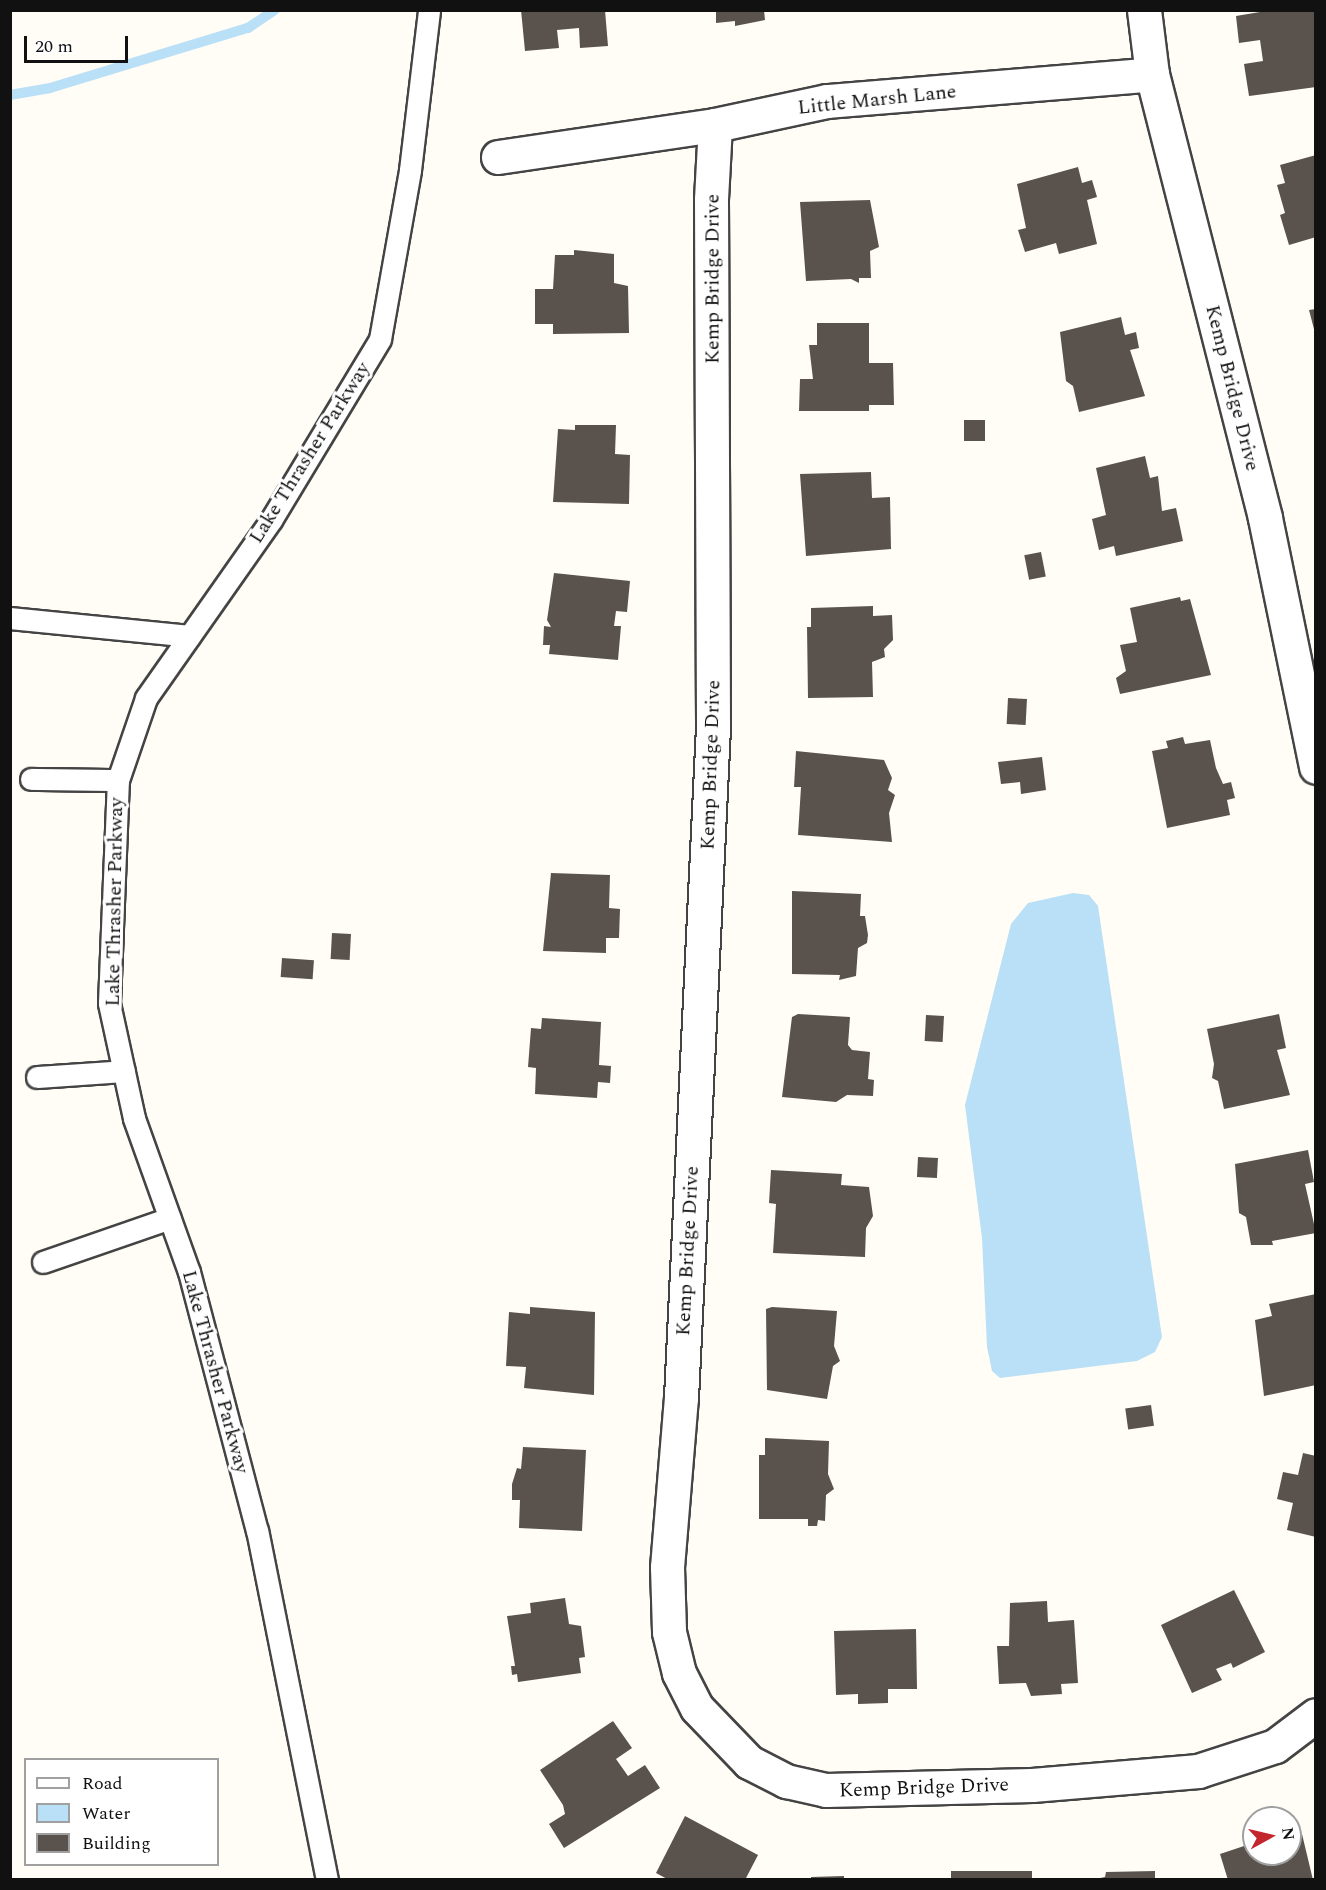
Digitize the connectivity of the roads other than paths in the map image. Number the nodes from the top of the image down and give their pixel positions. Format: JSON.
{"nodes":[{"id":1,"x":429,"y":10,"type":"edge"},
{"id":2,"x":1144,"y":10,"type":"edge"},
{"id":3,"x":1152,"y":74,"type":"junction"},
{"id":4,"x":715,"y":125,"type":"junction"},
{"id":5,"x":498,"y":157,"type":"dead end"},
{"id":6,"x":10,"y":618,"type":"edge"},
{"id":7,"x":189,"y":636,"type":"junction"},
{"id":8,"x":1316,"y":767,"type":"edge"},
{"id":9,"x":31,"y":779,"type":"dead end"},
{"id":10,"x":118,"y":780,"type":"junction"},
{"id":11,"x":124,"y":1071,"type":"junction"},
{"id":12,"x":37,"y":1077,"type":"dead end"},
{"id":13,"x":170,"y":1218,"type":"junction"},
{"id":14,"x":43,"y":1262,"type":"dead end"},
{"id":15,"x":1316,"y":1715,"type":"edge"},
{"id":16,"x":327,"y":1880,"type":"edge"}],
"edges":[{"from":1,"to":7,"type":"lane","name":"Lake Thrasher Parkway"},
{"from":2,"to":3,"type":"street","name":"Kemp Bridge Drive"},
{"from":3,"to":4,"type":"street","name":"Little Marsh Lane"},
{"from":3,"to":8,"type":"street","name":"Kemp Bridge Drive"},
{"from":4,"to":5,"type":"street","name":"Little Marsh Lane"},
{"from":4,"to":15,"type":"street","name":"Kemp Bridge Drive"},
{"from":6,"to":7,"type":"lane"},
{"from":7,"to":10,"type":"lane","name":"Lake Thrasher Parkway"},
{"from":9,"to":10,"type":"lane"},
{"from":10,"to":11,"type":"lane","name":"Lake Thrasher Parkway"},
{"from":11,"to":12,"type":"lane"},
{"from":11,"to":13,"type":"lane","name":"Lake Thrasher Parkway"},
{"from":13,"to":14,"type":"lane"},
{"from":13,"to":16,"type":"lane","name":"Lake Thrasher Parkway"}]}
